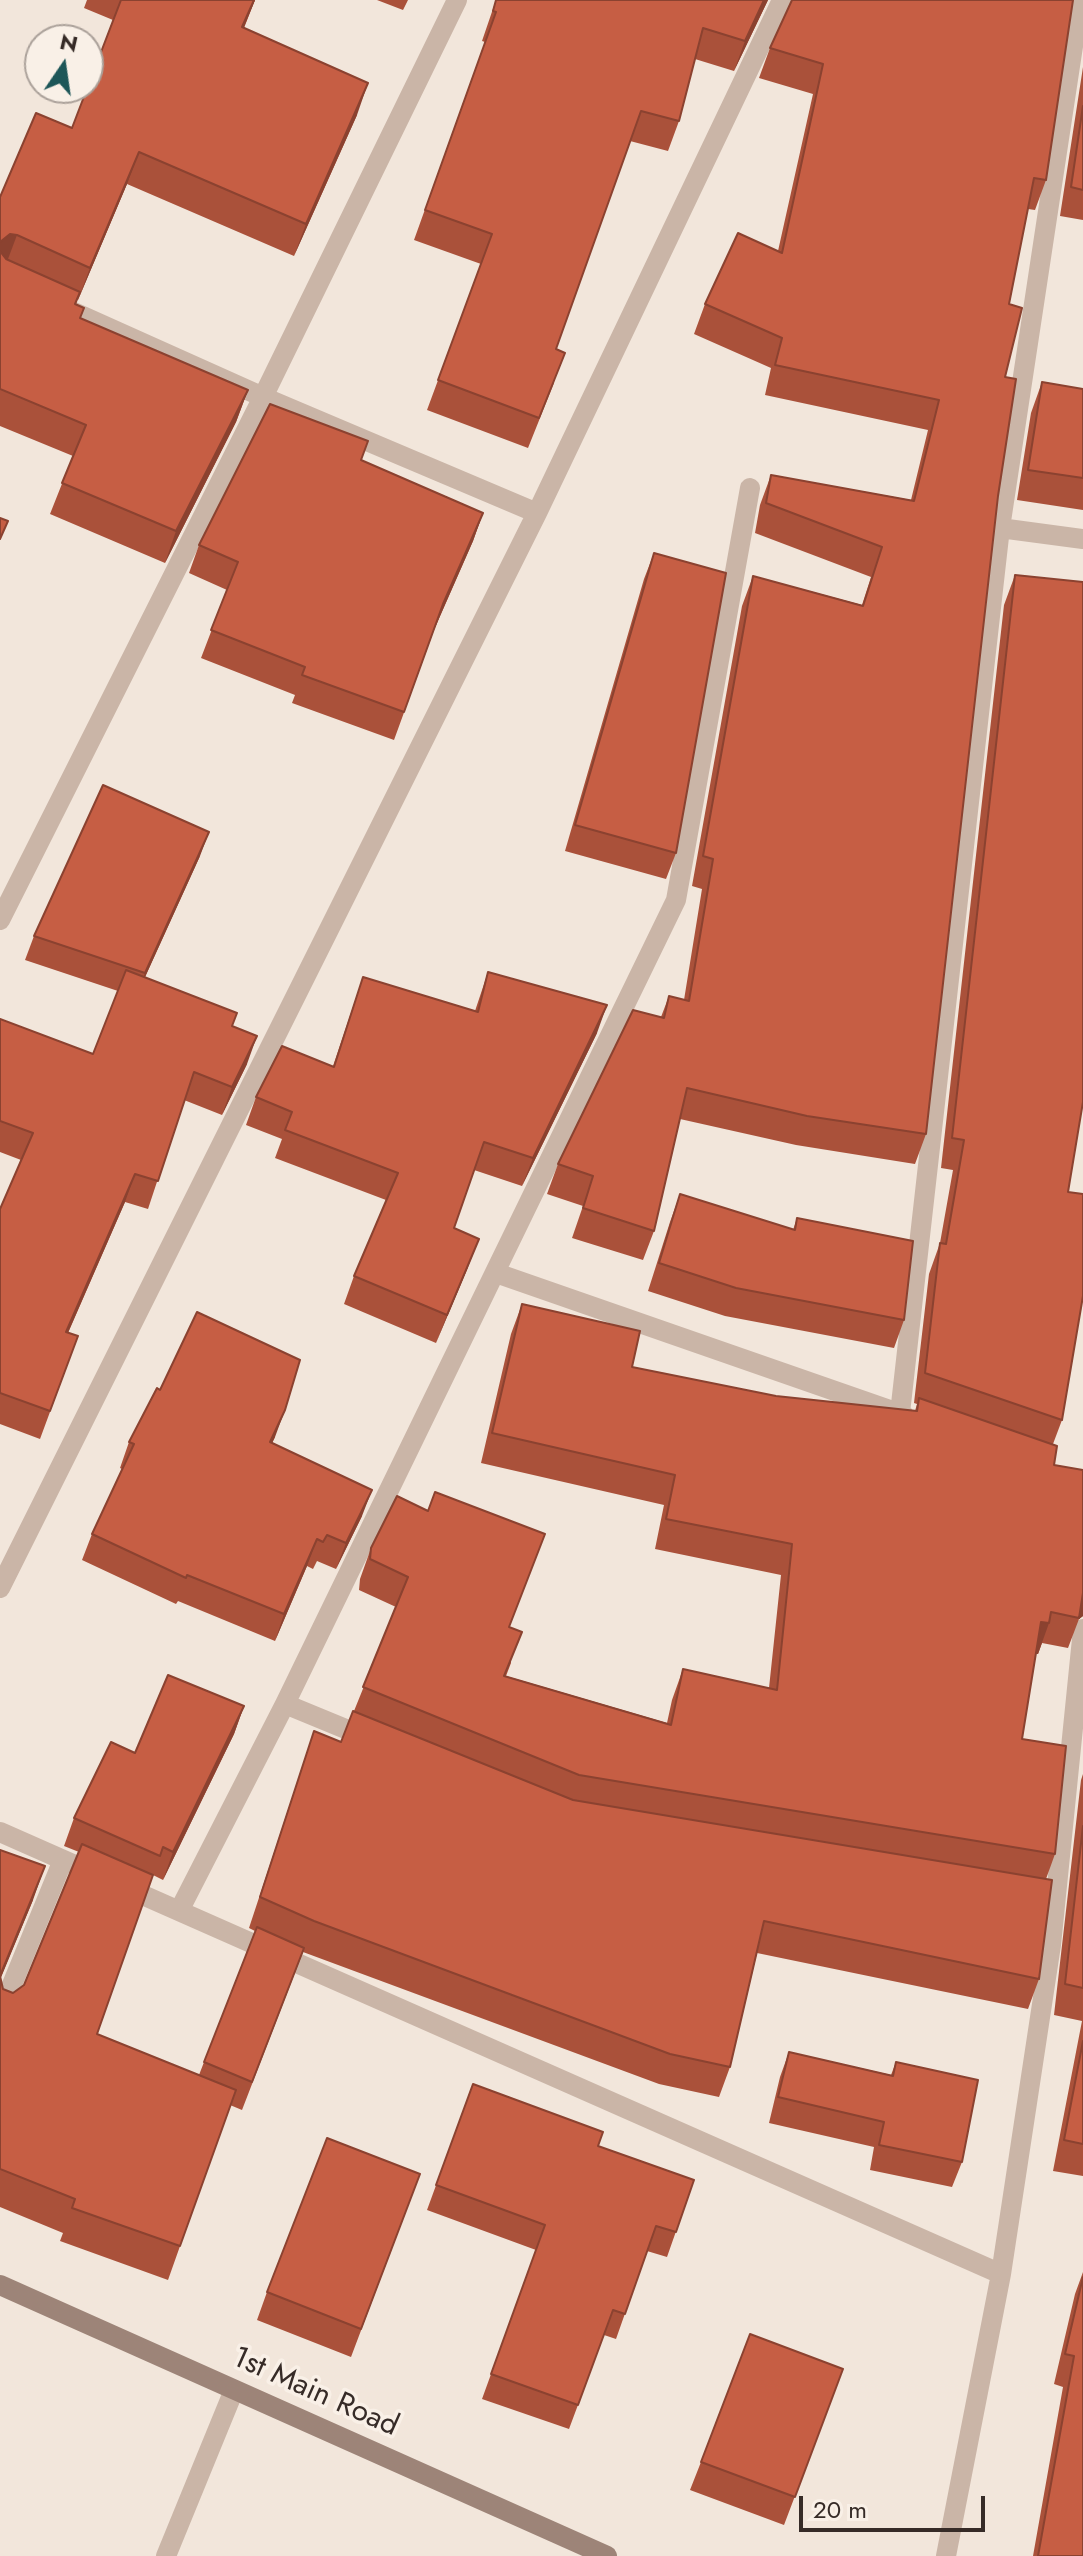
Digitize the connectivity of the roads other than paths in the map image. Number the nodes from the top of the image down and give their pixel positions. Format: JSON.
{"nodes":[{"id":1,"x":457,"y":0,"type":"edge"},
{"id":2,"x":782,"y":0,"type":"edge"},
{"id":3,"x":1076,"y":1,"type":"edge"},
{"id":4,"x":41,"y":298,"type":"edge"},
{"id":5,"x":263,"y":397,"type":"junction"},
{"id":6,"x":750,"y":488,"type":"dead end"},
{"id":7,"x":537,"y":513,"type":"junction"},
{"id":8,"x":1000,"y":528,"type":"junction"},
{"id":9,"x":1083,"y":539,"type":"edge"},
{"id":10,"x":0,"y":920,"type":"edge"},
{"id":11,"x":496,"y":1273,"type":"junction"},
{"id":12,"x":900,"y":1413,"type":"junction"},
{"id":13,"x":928,"y":1423,"type":"edge"},
{"id":14,"x":0,"y":1588,"type":"edge"},
{"id":15,"x":1083,"y":1629,"type":"edge"},
{"id":16,"x":285,"y":1704,"type":"junction"},
{"id":17,"x":388,"y":1746,"type":"edge"},
{"id":18,"x":0,"y":1832,"type":"edge"},
{"id":19,"x":63,"y":1860,"type":"junction"},
{"id":20,"x":179,"y":1911,"type":"junction"},
{"id":21,"x":0,"y":2014,"type":"edge"},
{"id":22,"x":1001,"y":2274,"type":"junction"},
{"id":23,"x":0,"y":2285,"type":"edge"},
{"id":24,"x":234,"y":2390,"type":"junction"},
{"id":25,"x":166,"y":2556,"type":"edge"},
{"id":26,"x":607,"y":2556,"type":"edge"},
{"id":27,"x":946,"y":2556,"type":"edge"}],
"edges":[{"from":1,"to":5,"type":"street"},
{"from":2,"to":7,"type":"street"},
{"from":3,"to":8,"type":"street"},
{"from":4,"to":5,"type":"street"},
{"from":5,"to":7,"type":"street"},
{"from":5,"to":10,"type":"street"},
{"from":6,"to":11,"type":"street"},
{"from":7,"to":14,"type":"street"},
{"from":8,"to":9,"type":"street"},
{"from":8,"to":12,"type":"street"},
{"from":11,"to":12,"type":"street"},
{"from":11,"to":16,"type":"street"},
{"from":12,"to":13,"type":"street"},
{"from":15,"to":22,"type":"street"},
{"from":16,"to":17,"type":"street"},
{"from":16,"to":20,"type":"street"},
{"from":18,"to":19,"type":"street"},
{"from":19,"to":20,"type":"street"},
{"from":19,"to":21,"type":"street"},
{"from":20,"to":22,"type":"street"},
{"from":22,"to":27,"type":"street"},
{"from":23,"to":24,"type":"street","name":"1st Main Road"},
{"from":24,"to":25,"type":"street"},
{"from":24,"to":26,"type":"street","name":"1st Main Road"}]}
